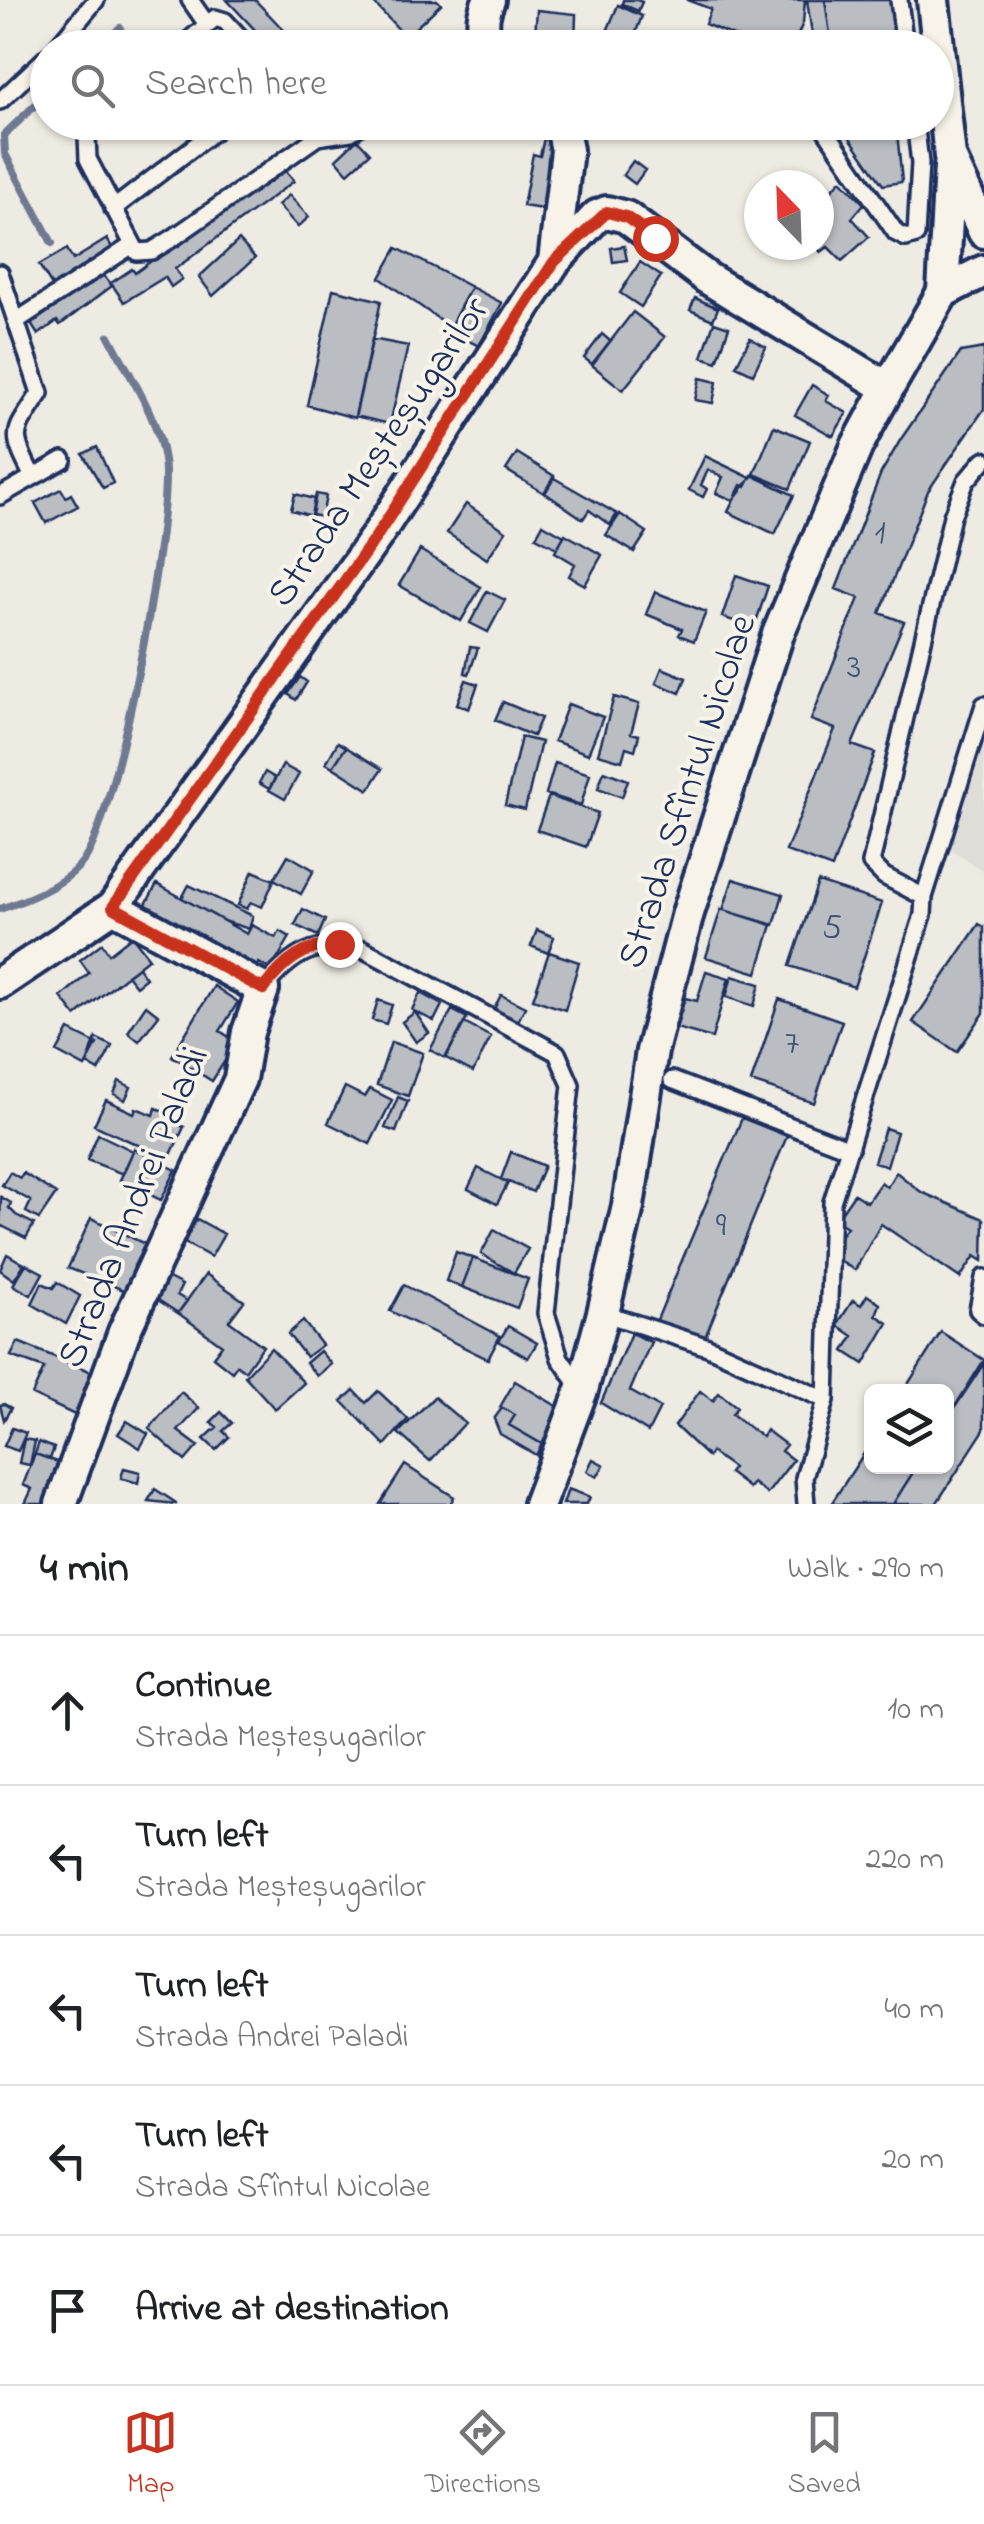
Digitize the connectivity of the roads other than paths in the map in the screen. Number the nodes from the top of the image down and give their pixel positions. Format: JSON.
{"nodes":[{"id":1,"x":96,"y":0,"type":"edge"},
{"id":2,"x":190,"y":0,"type":"edge"},
{"id":3,"x":489,"y":0,"type":"edge"},
{"id":4,"x":900,"y":0,"type":"edge"},
{"id":5,"x":934,"y":0,"type":"edge"},
{"id":6,"x":206,"y":23,"type":"junction"},
{"id":7,"x":71,"y":30,"type":"edge"},
{"id":8,"x":199,"y":30,"type":"edge"},
{"id":9,"x":233,"y":30,"type":"edge"},
{"id":10,"x":483,"y":30,"type":"edge"},
{"id":11,"x":904,"y":30,"type":"edge"},
{"id":12,"x":937,"y":30,"type":"edge"},
{"id":13,"x":30,"y":73,"type":"edge"},
{"id":14,"x":0,"y":101,"type":"edge"},
{"id":15,"x":88,"y":140,"type":"edge"},
{"id":16,"x":203,"y":140,"type":"edge"},
{"id":17,"x":313,"y":140,"type":"edge"},
{"id":18,"x":564,"y":140,"type":"edge"},
{"id":19,"x":832,"y":140,"type":"edge"},
{"id":20,"x":916,"y":140,"type":"edge"},
{"id":21,"x":948,"y":140,"type":"edge"},
{"id":22,"x":950,"y":157,"type":"junction"},
{"id":23,"x":113,"y":209,"type":"junction"},
{"id":24,"x":984,"y":232,"type":"edge"},
{"id":25,"x":131,"y":246,"type":"junction"},
{"id":26,"x":554,"y":262,"type":"junction"},
{"id":27,"x":984,"y":271,"type":"edge"},
{"id":28,"x":0,"y":274,"type":"edge"},
{"id":29,"x":943,"y":292,"type":"junction"},
{"id":30,"x":18,"y":320,"type":"junction"},
{"id":31,"x":888,"y":388,"type":"junction"},
{"id":32,"x":62,"y":460,"type":"dead end"},
{"id":33,"x":984,"y":460,"type":"edge"},
{"id":34,"x":33,"y":477,"type":"junction"},
{"id":35,"x":0,"y":496,"type":"edge"},
{"id":36,"x":984,"y":705,"type":"edge"},
{"id":37,"x":924,"y":897,"type":"junction"},
{"id":38,"x":113,"y":907,"type":"junction"},
{"id":39,"x":0,"y":982,"type":"edge"},
{"id":40,"x":263,"y":989,"type":"junction"},
{"id":41,"x":672,"y":1080,"type":"dead end"},
{"id":42,"x":850,"y":1149,"type":"junction"},
{"id":43,"x":984,"y":1278,"type":"edge"},
{"id":44,"x":603,"y":1313,"type":"junction"},
{"id":45,"x":984,"y":1315,"type":"edge"},
{"id":46,"x":582,"y":1390,"type":"junction"},
{"id":47,"x":826,"y":1400,"type":"junction"},
{"id":48,"x":61,"y":1504,"type":"edge"},
{"id":49,"x":538,"y":1504,"type":"edge"},
{"id":50,"x":806,"y":1504,"type":"edge"}],
"edges":[{"from":1,"to":7,"type":"lane"},
{"from":2,"to":6,"type":"lane"},
{"from":3,"to":10,"type":"street"},
{"from":4,"to":11,"type":"lane"},
{"from":5,"to":12,"type":"street"},
{"from":6,"to":8,"type":"lane"},
{"from":6,"to":9,"type":"lane"},
{"from":13,"to":14,"type":"lane"},
{"from":15,"to":23,"type":"lane"},
{"from":16,"to":23,"type":"lane"},
{"from":17,"to":25,"type":"lane"},
{"from":18,"to":26,"type":"street"},
{"from":19,"to":20,"type":"lane"},
{"from":21,"to":22,"type":"street"},
{"from":22,"to":24,"type":"street"},
{"from":22,"to":29,"type":"street"},
{"from":23,"to":25,"type":"lane"},
{"from":25,"to":30,"type":"lane"},
{"from":26,"to":31,"type":"street","name":"Strada Meșteșugarilor"},
{"from":26,"to":38,"type":"street","name":"Strada Meșteșugarilor"},
{"from":27,"to":29,"type":"street"},
{"from":28,"to":30,"type":"lane"},
{"from":29,"to":31,"type":"street","name":"Strada Sfîntul Nicolae"},
{"from":30,"to":34,"type":"lane"},
{"from":31,"to":44,"type":"street","name":"Strada Sfîntul Nicolae"},
{"from":32,"to":34,"type":"lane"},
{"from":33,"to":37,"type":"lane"},
{"from":34,"to":35,"type":"lane"},
{"from":36,"to":37,"type":"lane"},
{"from":37,"to":42,"type":"lane"},
{"from":38,"to":39,"type":"street","name":"Strada Meșteșugarilor"},
{"from":38,"to":40,"type":"street"},
{"from":40,"to":46,"type":"lane"},
{"from":40,"to":48,"type":"street","name":"Strada Andrei Paladi"},
{"from":41,"to":42,"type":"lane"},
{"from":42,"to":47,"type":"lane"},
{"from":43,"to":45,"type":"lane"},
{"from":44,"to":46,"type":"street","name":"Strada Sfîntul Nicolae"},
{"from":44,"to":47,"type":"lane"},
{"from":46,"to":49,"type":"street","name":"Strada Sfîntul Nicolae"},
{"from":47,"to":50,"type":"lane"}]}
